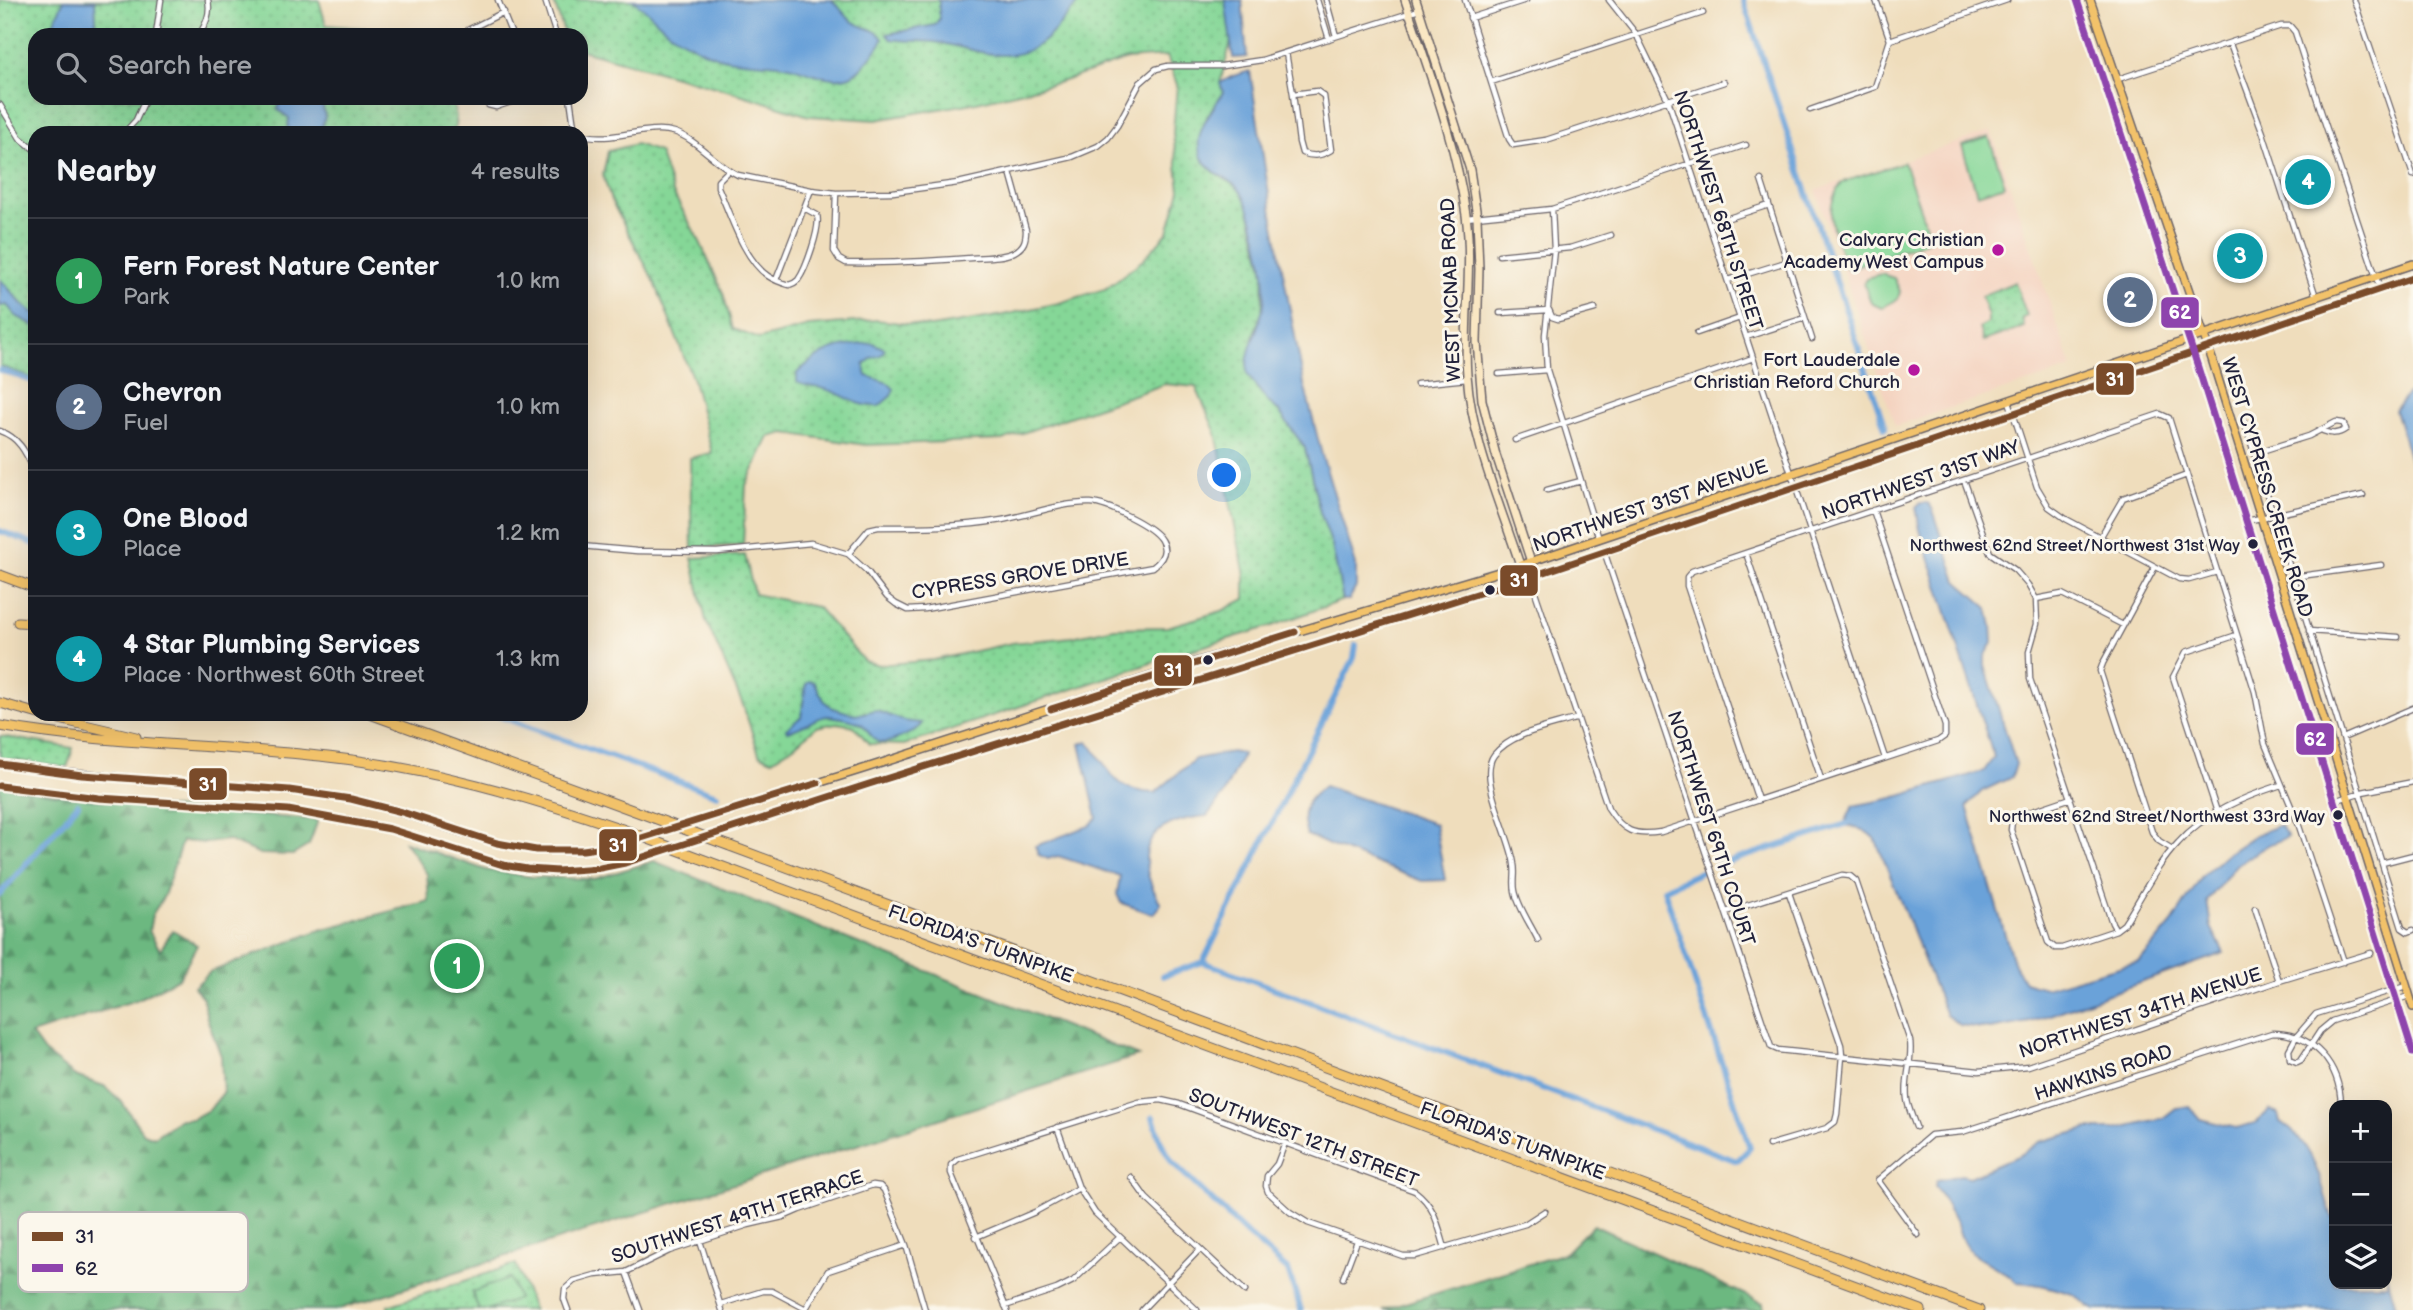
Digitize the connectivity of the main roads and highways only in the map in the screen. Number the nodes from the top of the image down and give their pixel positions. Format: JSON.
{"nodes":[{"id":1,"x":1405,"y":0,"type":"edge"},
{"id":2,"x":1416,"y":0,"type":"edge"},
{"id":3,"x":2077,"y":0,"type":"edge"},
{"id":4,"x":2090,"y":0,"type":"edge"},
{"id":5,"x":2413,"y":264,"type":"edge"},
{"id":6,"x":2413,"y":278,"type":"edge"},
{"id":7,"x":2204,"y":336,"type":"junction"},
{"id":8,"x":2190,"y":341,"type":"junction"},
{"id":9,"x":2207,"y":347,"type":"junction"},
{"id":10,"x":2193,"y":352,"type":"junction"},
{"id":11,"x":1531,"y":562,"type":"junction"},
{"id":12,"x":1520,"y":565,"type":"junction"},
{"id":13,"x":0,"y":575,"type":"edge"},
{"id":14,"x":1530,"y":576,"type":"junction"},
{"id":15,"x":28,"y":585,"type":"edge"},
{"id":16,"x":18,"y":622,"type":"dead end"},
{"id":17,"x":28,"y":623,"type":"edge"},
{"id":18,"x":0,"y":703,"type":"edge"},
{"id":19,"x":28,"y":712,"type":"edge"},
{"id":20,"x":67,"y":721,"type":"edge"},
{"id":21,"x":389,"y":721,"type":"edge"},
{"id":22,"x":1012,"y":722,"type":"junction"},
{"id":23,"x":0,"y":726,"type":"edge"},
{"id":24,"x":1017,"y":738,"type":"junction"},
{"id":25,"x":151,"y":743,"type":"junction"},
{"id":26,"x":0,"y":764,"type":"edge"},
{"id":27,"x":0,"y":786,"type":"edge"},
{"id":28,"x":2413,"y":1007,"type":"edge"},
{"id":29,"x":2413,"y":1054,"type":"edge"},
{"id":30,"x":1921,"y":1310,"type":"edge"},
{"id":31,"x":1979,"y":1310,"type":"edge"}],
"edges":[{"from":1,"to":12,"type":"main road","name":"WEST MCNAB ROAD"},
{"from":2,"to":11,"type":"main road","name":"WEST MCNAB ROAD"},
{"from":3,"to":8,"type":"main road","name":"WEST CYPRESS CREEK ROAD"},
{"from":4,"to":7,"type":"main road","name":"WEST CYPRESS CREEK ROAD"},
{"from":5,"to":7,"type":"main road","name":"NORTHWEST 31ST AVENUE"},
{"from":6,"to":9,"type":"main road","name":"NORTHWEST 31ST AVENUE"},
{"from":7,"to":8,"type":"main road","name":"NORTHWEST 31ST AVENUE"},
{"from":7,"to":9,"type":"main road","name":"WEST CYPRESS CREEK ROAD"},
{"from":8,"to":10,"type":"main road","name":"WEST CYPRESS CREEK ROAD"},
{"from":8,"to":11,"type":"main road","name":"NORTHWEST 31ST AVENUE"},
{"from":9,"to":10,"type":"main road","name":"NORTHWEST 31ST AVENUE"},
{"from":9,"to":28,"type":"main road","name":"WEST CYPRESS CREEK ROAD"},
{"from":10,"to":14,"type":"main road","name":"NORTHWEST 31ST AVENUE"},
{"from":10,"to":29,"type":"main road","name":"WEST CYPRESS CREEK ROAD"},
{"from":11,"to":12,"type":"main road","name":"NORTHWEST 31ST AVENUE"},
{"from":11,"to":14,"type":"main road","name":"WEST MCNAB ROAD"},
{"from":12,"to":14,"type":"main road","name":"WEST MCNAB ROAD"},
{"from":12,"to":22,"type":"main road","name":"NORTHWEST 31ST AVENUE"},
{"from":13,"to":15,"type":"highway"},
{"from":14,"to":24,"type":"main road","name":"NORTHWEST 31ST AVENUE"},
{"from":16,"to":17,"type":"highway"},
{"from":18,"to":19,"type":"highway"},
{"from":20,"to":25,"type":"highway"},
{"from":21,"to":31,"type":"highway","name":"FLORIDA'S TURNPIKE","bridge":true},
{"from":22,"to":24,"type":"main road"},
{"from":22,"to":26,"type":"main road","name":"NORTHWEST 31ST AVENUE"},
{"from":23,"to":25,"type":"highway","name":"FLORIDA'S TURNPIKE"},
{"from":24,"to":27,"type":"main road","name":"NORTHWEST 31ST AVENUE"},
{"from":25,"to":30,"type":"highway","name":"FLORIDA'S TURNPIKE","bridge":true}]}
